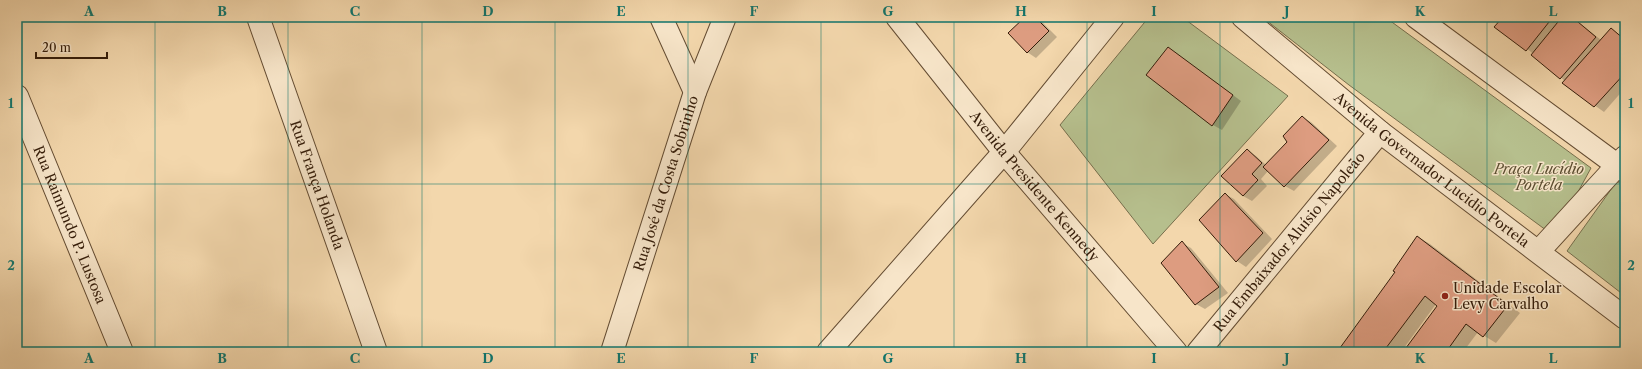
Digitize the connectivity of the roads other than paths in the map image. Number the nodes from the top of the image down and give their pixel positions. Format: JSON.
{"nodes":[{"id":1,"x":258,"y":17,"type":"edge"},
{"id":2,"x":661,"y":17,"type":"edge"},
{"id":3,"x":724,"y":17,"type":"edge"},
{"id":4,"x":897,"y":17,"type":"edge"},
{"id":5,"x":1113,"y":17,"type":"edge"},
{"id":6,"x":1243,"y":17,"type":"edge"},
{"id":7,"x":1416,"y":17,"type":"edge"},
{"id":8,"x":696,"y":92,"type":"junction"},
{"id":9,"x":17,"y":96,"type":"edge"},
{"id":10,"x":1380,"y":132,"type":"junction"},
{"id":11,"x":1004,"y":152,"type":"junction"},
{"id":12,"x":1623,"y":164,"type":"edge"},
{"id":13,"x":1539,"y":251,"type":"junction"},
{"id":14,"x":1625,"y":318,"type":"edge"},
{"id":15,"x":122,"y":352,"type":"edge"},
{"id":16,"x":376,"y":352,"type":"edge"},
{"id":17,"x":612,"y":352,"type":"edge"},
{"id":18,"x":828,"y":352,"type":"edge"},
{"id":19,"x":1176,"y":352,"type":"edge"},
{"id":20,"x":1198,"y":352,"type":"edge"}],
"edges":[{"from":1,"to":16,"type":"street","name":"Rua França Holanda"},
{"from":2,"to":8,"type":"street"},
{"from":3,"to":8,"type":"street","name":"Rua José da Costa Sobrinho"},
{"from":4,"to":11,"type":"street","name":"Avenida Presidente Kennedy"},
{"from":5,"to":11,"type":"street"},
{"from":6,"to":10,"type":"street","name":"Avenida Governador Lucídio Portela"},
{"from":7,"to":12,"type":"street"},
{"from":8,"to":17,"type":"street","name":"Rua José da Costa Sobrinho"},
{"from":9,"to":15,"type":"street","name":"Rua Raimundo P. Lustosa"},
{"from":10,"to":13,"type":"street","name":"Avenida Governador Lucídio Portela"},
{"from":10,"to":20,"type":"street","name":"Rua Embaixador Aluísio Napoleão"},
{"from":11,"to":18,"type":"street"},
{"from":11,"to":19,"type":"street","name":"Avenida Presidente Kennedy"},
{"from":12,"to":13,"type":"street"},
{"from":13,"to":14,"type":"street","name":"Avenida Governador Lucídio Portela"}]}
